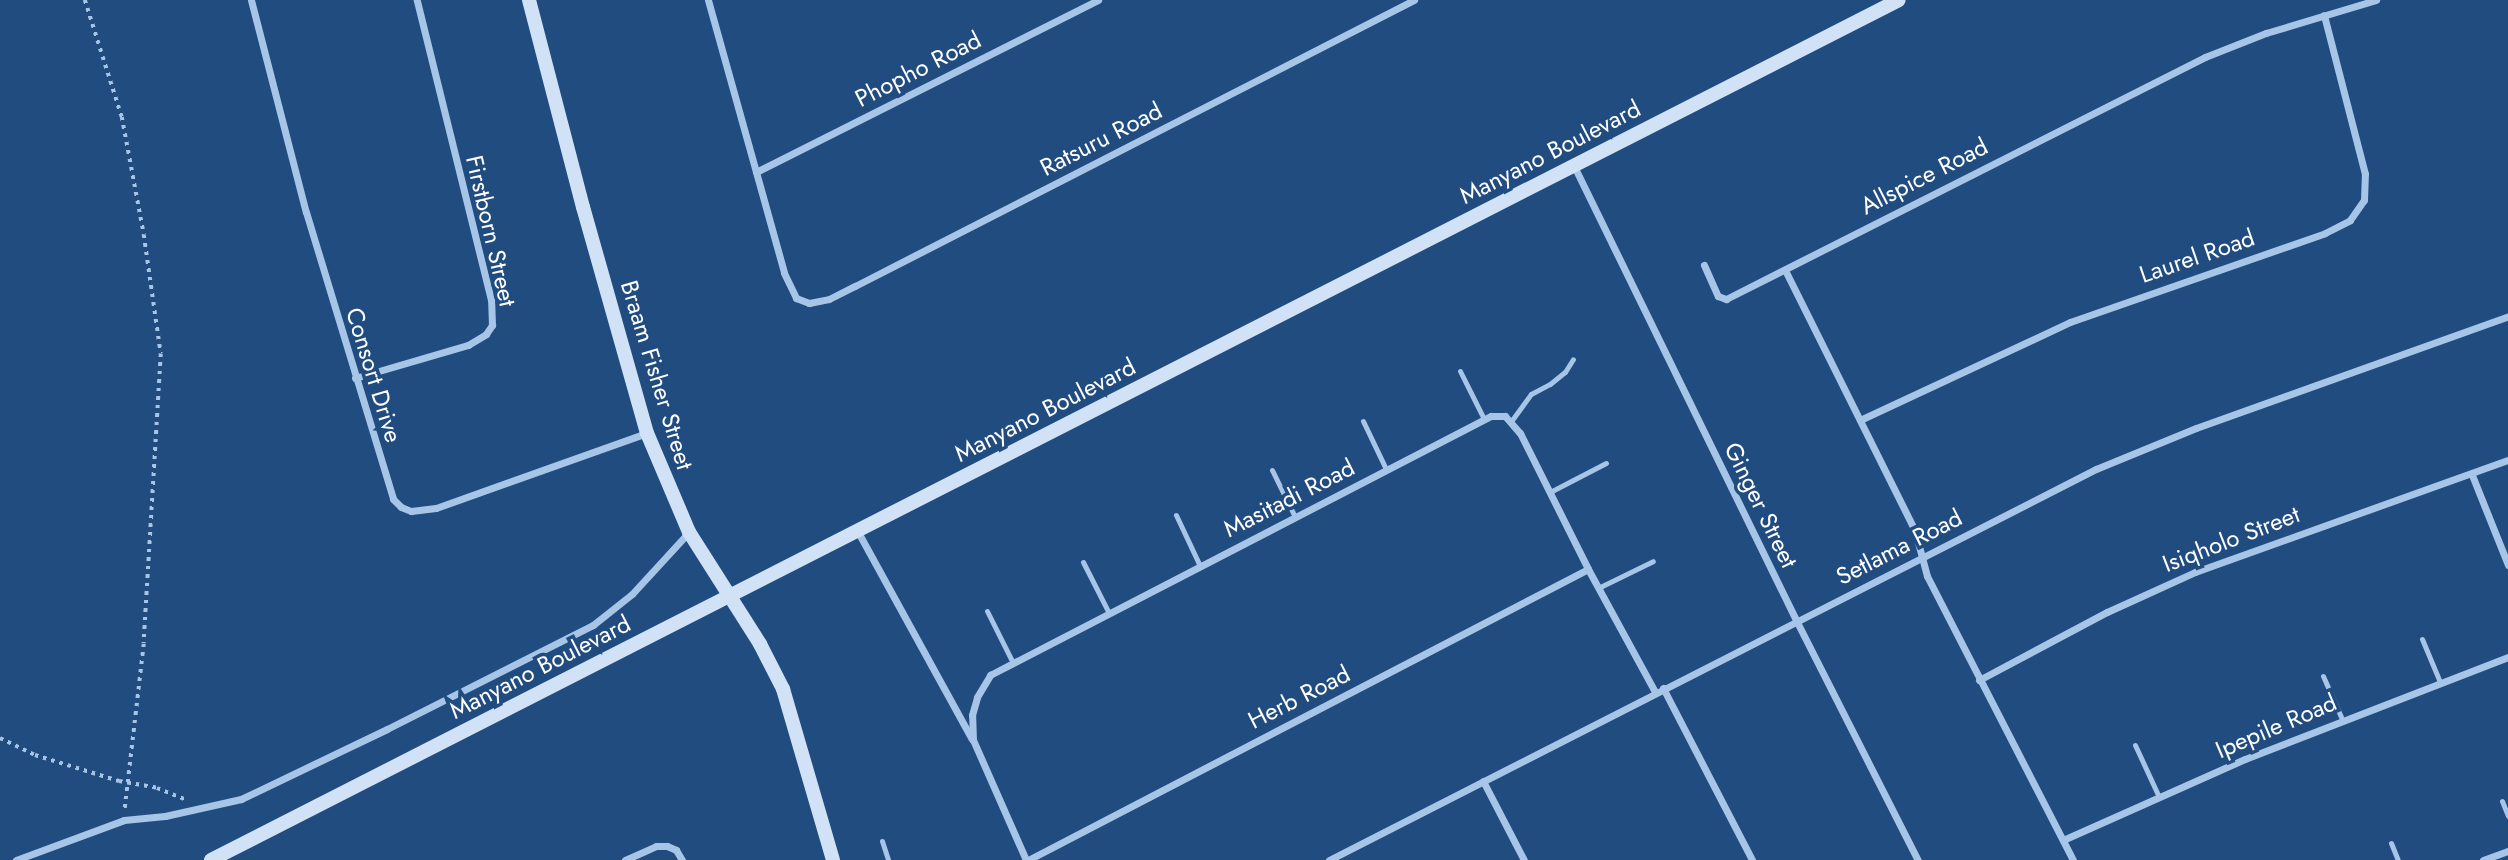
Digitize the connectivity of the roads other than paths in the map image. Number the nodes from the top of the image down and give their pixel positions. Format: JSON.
{"nodes":[{"id":1,"x":251,"y":0,"type":"edge"},
{"id":2,"x":416,"y":0,"type":"edge"},
{"id":3,"x":529,"y":0,"type":"edge"},
{"id":4,"x":708,"y":0,"type":"edge"},
{"id":5,"x":1098,"y":0,"type":"edge"},
{"id":6,"x":1415,"y":0,"type":"edge"},
{"id":7,"x":1899,"y":0,"type":"edge"},
{"id":8,"x":2376,"y":0,"type":"edge"},
{"id":9,"x":2324,"y":15,"type":"junction"},
{"id":10,"x":1574,"y":166,"type":"junction"},
{"id":11,"x":756,"y":172,"type":"junction"},
{"id":12,"x":1704,"y":265,"type":"dead end"},
{"id":13,"x":1785,"y":270,"type":"junction"},
{"id":14,"x":2508,"y":316,"type":"edge"},
{"id":15,"x":1573,"y":359,"type":"dead end"},
{"id":16,"x":1460,"y":371,"type":"dead end"},
{"id":17,"x":355,"y":379,"type":"junction"},
{"id":18,"x":1484,"y":419,"type":"junction"},
{"id":19,"x":1512,"y":420,"type":"junction"},
{"id":20,"x":1860,"y":420,"type":"junction"},
{"id":21,"x":1363,"y":421,"type":"dead end"},
{"id":22,"x":647,"y":433,"type":"junction"},
{"id":23,"x":2508,"y":460,"type":"edge"},
{"id":24,"x":1606,"y":463,"type":"dead end"},
{"id":25,"x":1386,"y":469,"type":"junction"},
{"id":26,"x":1272,"y":470,"type":"dead end"},
{"id":27,"x":2472,"y":475,"type":"junction"},
{"id":28,"x":1550,"y":492,"type":"junction"},
{"id":29,"x":1176,"y":515,"type":"dead end"},
{"id":30,"x":1295,"y":517,"type":"junction"},
{"id":31,"x":689,"y":532,"type":"junction"},
{"id":32,"x":858,"y":532,"type":"junction"},
{"id":33,"x":1922,"y":557,"type":"junction"},
{"id":34,"x":1653,"y":561,"type":"dead end"},
{"id":35,"x":1083,"y":562,"type":"dead end"},
{"id":36,"x":2508,"y":565,"type":"edge"},
{"id":37,"x":1200,"y":566,"type":"junction"},
{"id":38,"x":1588,"y":569,"type":"junction"},
{"id":39,"x":1598,"y":588,"type":"junction"},
{"id":40,"x":729,"y":596,"type":"junction"},
{"id":41,"x":987,"y":611,"type":"dead end"},
{"id":42,"x":1110,"y":613,"type":"junction"},
{"id":43,"x":1797,"y":622,"type":"junction"},
{"id":44,"x":2422,"y":639,"type":"dead end"},
{"id":45,"x":2508,"y":657,"type":"edge"},
{"id":46,"x":1013,"y":663,"type":"junction"},
{"id":47,"x":2323,"y":676,"type":"dead end"},
{"id":48,"x":1979,"y":680,"type":"junction"},
{"id":49,"x":2440,"y":682,"type":"junction"},
{"id":50,"x":1663,"y":688,"type":"junction"},
{"id":51,"x":1655,"y":692,"type":"junction"},
{"id":52,"x":2342,"y":719,"type":"junction"},
{"id":53,"x":973,"y":740,"type":"junction"},
{"id":54,"x":2135,"y":745,"type":"dead end"},
{"id":55,"x":1483,"y":781,"type":"junction"},
{"id":56,"x":2160,"y":797,"type":"junction"},
{"id":57,"x":2502,"y":801,"type":"dead end"},
{"id":58,"x":2508,"y":816,"type":"edge"},
{"id":59,"x":2063,"y":840,"type":"junction"},
{"id":60,"x":882,"y":841,"type":"dead end"},
{"id":61,"x":2391,"y":843,"type":"dead end"},
{"id":62,"x":2508,"y":851,"type":"edge"},
{"id":63,"x":16,"y":860,"type":"edge"},
{"id":64,"x":211,"y":860,"type":"edge"},
{"id":65,"x":625,"y":860,"type":"edge"},
{"id":66,"x":682,"y":860,"type":"edge"},
{"id":67,"x":833,"y":860,"type":"edge"},
{"id":68,"x":888,"y":860,"type":"edge"},
{"id":69,"x":1027,"y":860,"type":"edge"},
{"id":70,"x":1329,"y":860,"type":"edge"},
{"id":71,"x":1524,"y":860,"type":"edge"},
{"id":72,"x":1752,"y":860,"type":"edge"},
{"id":73,"x":1918,"y":860,"type":"edge"},
{"id":74,"x":2073,"y":860,"type":"edge"},
{"id":75,"x":2398,"y":860,"type":"edge"},
{"id":76,"x":2483,"y":860,"type":"edge"}],
"edges":[{"from":1,"to":17,"type":"street","name":"Consort Drive"},
{"from":2,"to":17,"type":"street","name":"Firstborn Street"},
{"from":3,"to":22,"type":"street","name":"Braam Fisher Street"},
{"from":4,"to":11,"type":"street"},
{"from":5,"to":11,"type":"street","name":"Phopho Road"},
{"from":6,"to":11,"type":"street","name":"Ratsuru Road"},
{"from":7,"to":10,"type":"street","name":"Manyano Boulevard"},
{"from":8,"to":9,"type":"street","name":"Allspice Road"},
{"from":9,"to":13,"type":"street","name":"Allspice Road"},
{"from":9,"to":20,"type":"street","name":"Laurel Road"},
{"from":10,"to":32,"type":"street","name":"Manyano Boulevard"},
{"from":10,"to":43,"type":"street","name":"Ginger Street"},
{"from":12,"to":13,"type":"street","name":"Allspice Road"},
{"from":13,"to":20,"type":"street"},
{"from":14,"to":33,"type":"street","name":"Setlama Road"},
{"from":15,"to":19,"type":"lane"},
{"from":16,"to":18,"type":"lane"},
{"from":17,"to":22,"type":"street","name":"Consort Drive"},
{"from":18,"to":19,"type":"street","name":"Masitadi Road"},
{"from":18,"to":25,"type":"street","name":"Masitadi Road"},
{"from":19,"to":28,"type":"street"},
{"from":20,"to":33,"type":"street"},
{"from":21,"to":25,"type":"lane"},
{"from":22,"to":31,"type":"street","name":"Braam Fisher Street"},
{"from":23,"to":27,"type":"street","name":"Isiqholo Street"},
{"from":24,"to":28,"type":"lane"},
{"from":25,"to":30,"type":"street","name":"Masitadi Road"},
{"from":26,"to":30,"type":"lane"},
{"from":27,"to":36,"type":"street"},
{"from":27,"to":48,"type":"street","name":"Isiqholo Street"},
{"from":28,"to":38,"type":"street"},
{"from":29,"to":37,"type":"lane"},
{"from":30,"to":37,"type":"street","name":"Masitadi Road"},
{"from":31,"to":40,"type":"street","name":"Braam Fisher Street"},
{"from":31,"to":63,"type":"street"},
{"from":32,"to":40,"type":"street","name":"Manyano Boulevard"},
{"from":32,"to":53,"type":"street"},
{"from":33,"to":43,"type":"street","name":"Setlama Road"},
{"from":33,"to":48,"type":"street"},
{"from":34,"to":39,"type":"lane"},
{"from":35,"to":42,"type":"lane"},
{"from":37,"to":42,"type":"street","name":"Masitadi Road"},
{"from":38,"to":39,"type":"street"},
{"from":38,"to":69,"type":"street","name":"Herb Road"},
{"from":39,"to":51,"type":"street"},
{"from":40,"to":64,"type":"street","name":"Manyano Boulevard"},
{"from":40,"to":67,"type":"street","name":"Braam Fisher Street"},
{"from":41,"to":46,"type":"lane"},
{"from":42,"to":46,"type":"street","name":"Masitadi Road"},
{"from":43,"to":50,"type":"street","name":"Setlama Road"},
{"from":43,"to":73,"type":"street","name":"Ginger Street"},
{"from":44,"to":49,"type":"lane"},
{"from":45,"to":49,"type":"street","name":"Ipepile Road"},
{"from":46,"to":53,"type":"street","name":"Masitadi Road"},
{"from":47,"to":52,"type":"lane"},
{"from":48,"to":59,"type":"street"},
{"from":49,"to":52,"type":"street","name":"Ipepile Road"},
{"from":50,"to":51,"type":"street","name":"Setlama Road"},
{"from":50,"to":72,"type":"street"},
{"from":51,"to":55,"type":"street","name":"Setlama Road"},
{"from":52,"to":56,"type":"street","name":"Ipepile Road"},
{"from":53,"to":69,"type":"street","name":"Masitadi Road"},
{"from":54,"to":56,"type":"lane"},
{"from":55,"to":70,"type":"street","name":"Setlama Road"},
{"from":55,"to":71,"type":"street"},
{"from":56,"to":59,"type":"street","name":"Ipepile Road"},
{"from":57,"to":58,"type":"lane"},
{"from":59,"to":74,"type":"street"},
{"from":60,"to":68,"type":"lane"},
{"from":61,"to":75,"type":"lane"},
{"from":62,"to":76,"type":"street"},
{"from":65,"to":66,"type":"street"}]}
